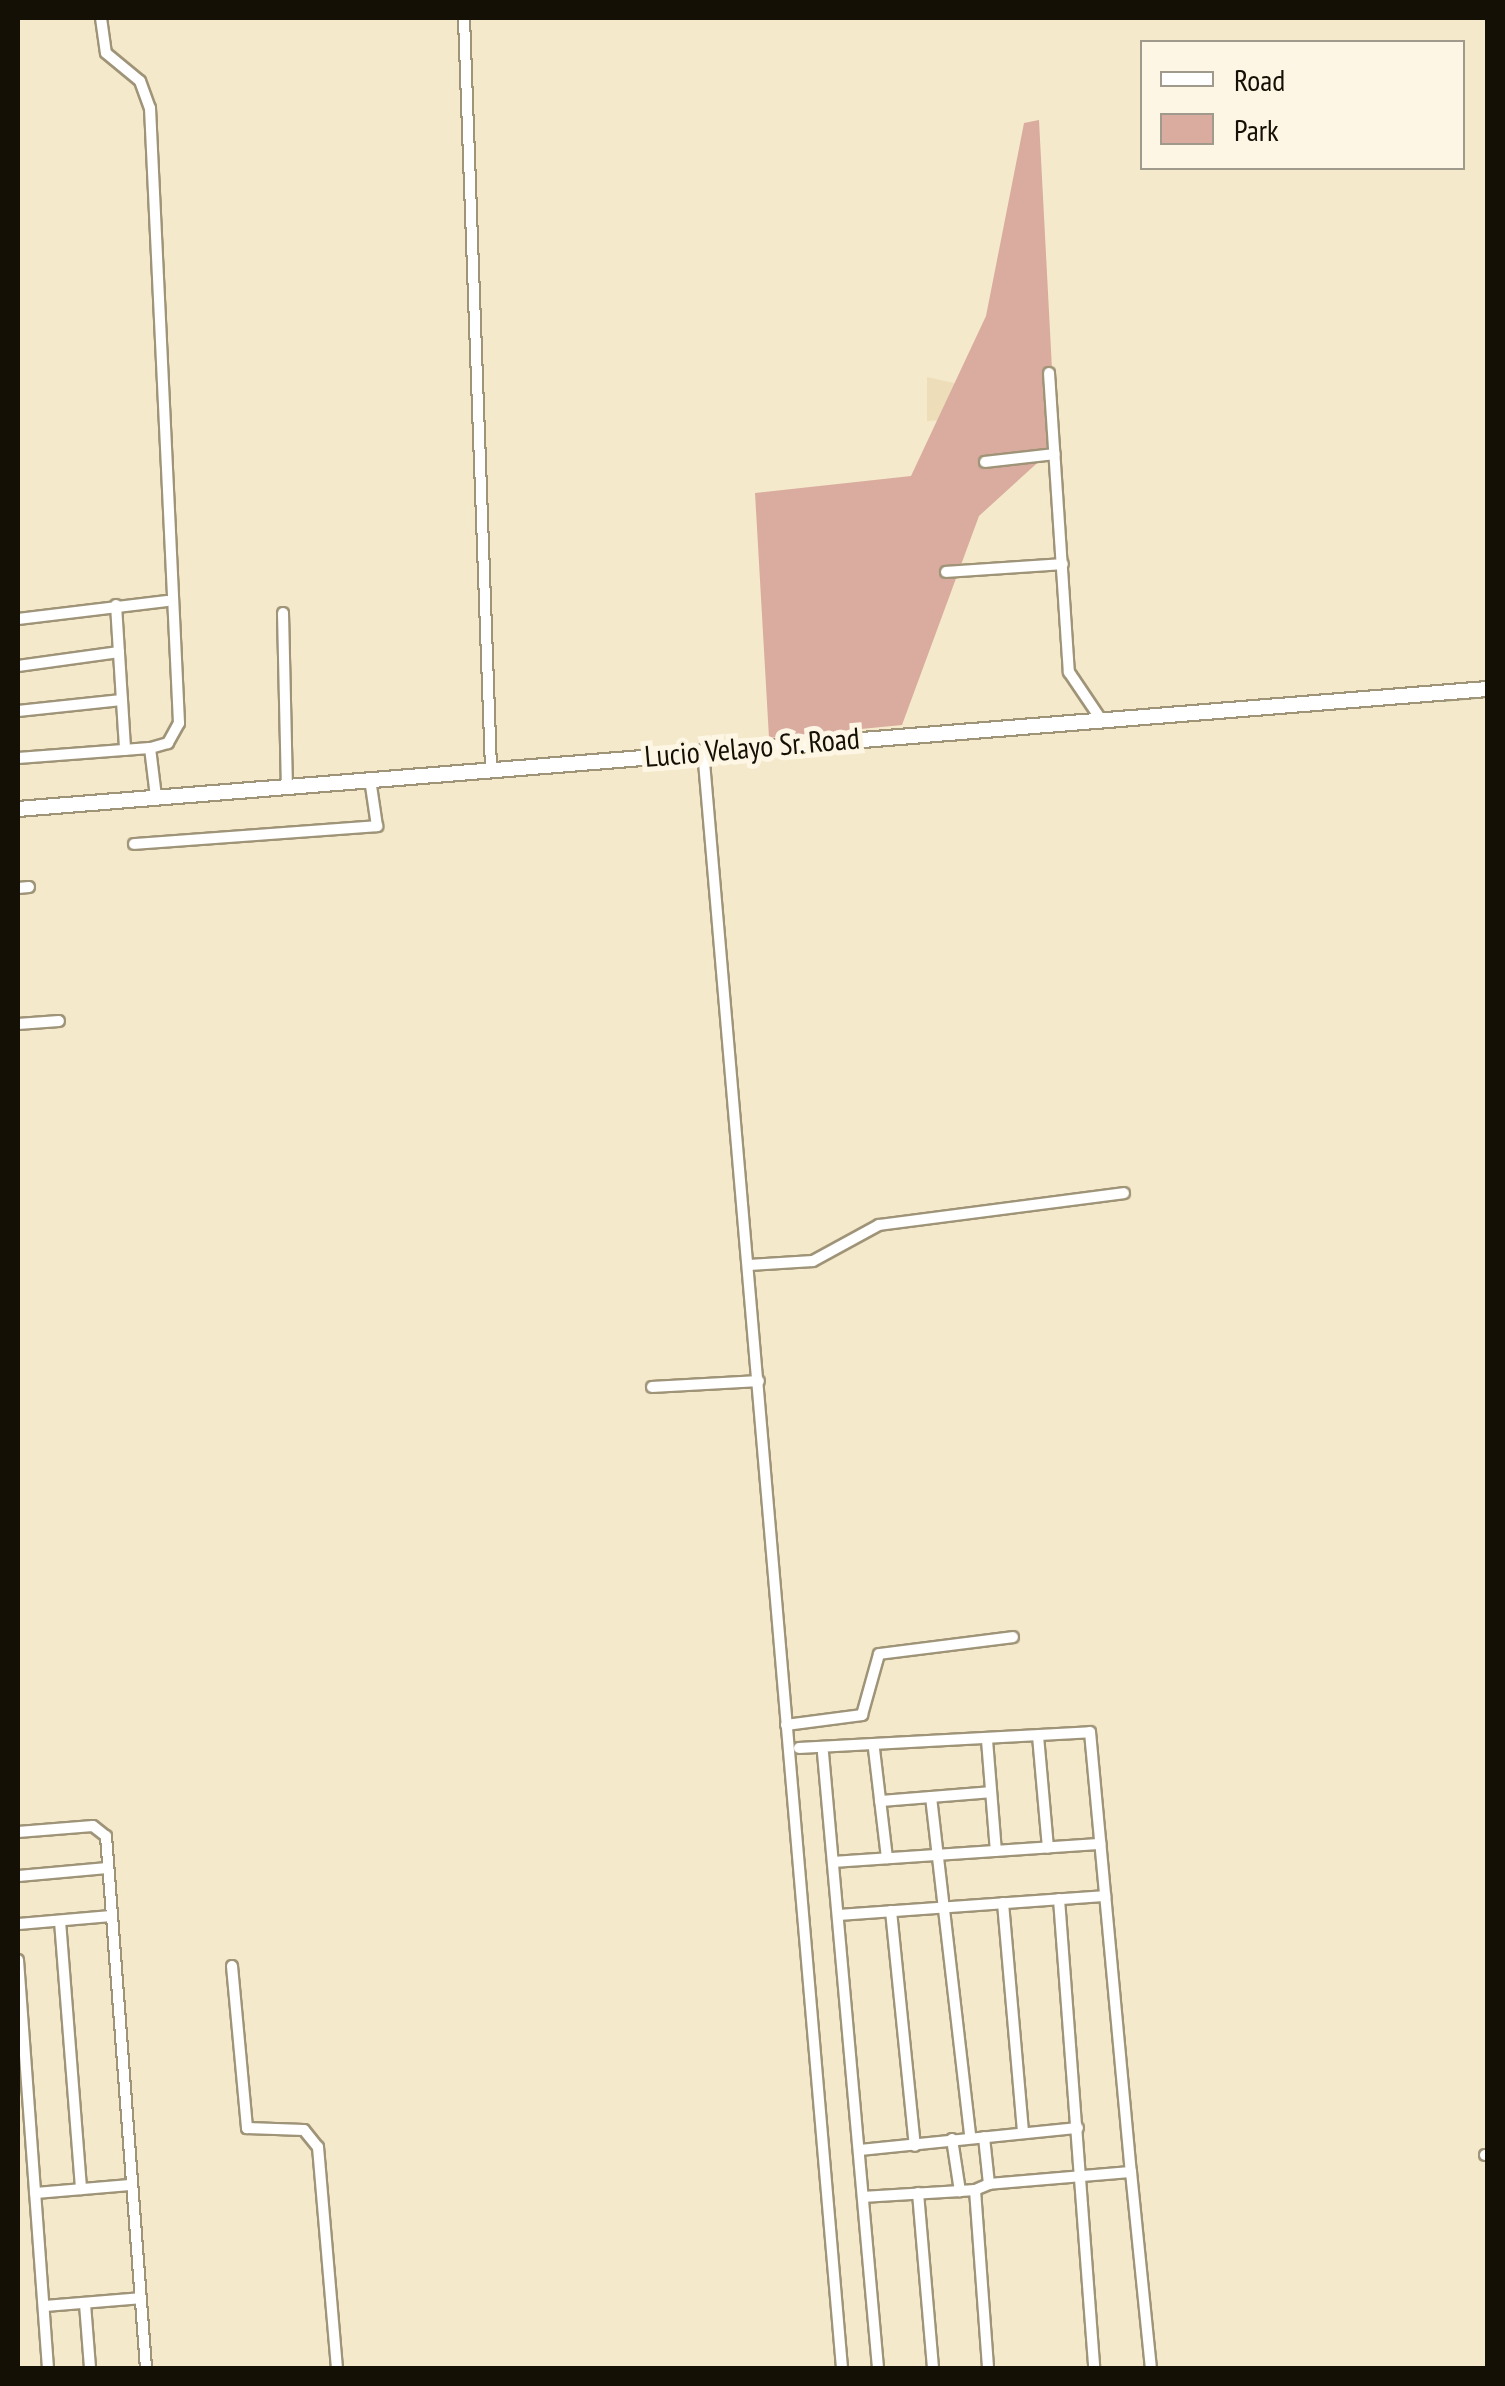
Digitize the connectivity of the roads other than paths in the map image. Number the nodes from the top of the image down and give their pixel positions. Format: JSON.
{"nodes":[{"id":1,"x":101,"y":18,"type":"edge"},
{"id":2,"x":464,"y":18,"type":"edge"},
{"id":3,"x":1048,"y":373,"type":"dead end"},
{"id":4,"x":1054,"y":454,"type":"junction"},
{"id":5,"x":985,"y":462,"type":"dead end"},
{"id":6,"x":1062,"y":564,"type":"junction"},
{"id":7,"x":946,"y":572,"type":"dead end"},
{"id":8,"x":167,"y":602,"type":"junction"},
{"id":9,"x":116,"y":605,"type":"junction"},
{"id":10,"x":283,"y":613,"type":"dead end"},
{"id":11,"x":18,"y":619,"type":"edge"},
{"id":12,"x":119,"y":652,"type":"junction"},
{"id":13,"x":18,"y":666,"type":"edge"},
{"id":14,"x":1488,"y":689,"type":"edge"},
{"id":15,"x":121,"y":700,"type":"junction"},
{"id":16,"x":18,"y":711,"type":"edge"},
{"id":17,"x":1100,"y":718,"type":"junction"},
{"id":18,"x":150,"y":748,"type":"junction"},
{"id":19,"x":126,"y":750,"type":"junction"},
{"id":20,"x":702,"y":750,"type":"junction"},
{"id":21,"x":18,"y":758,"type":"edge"},
{"id":22,"x":491,"y":769,"type":"junction"},
{"id":23,"x":370,"y":779,"type":"junction"},
{"id":24,"x":287,"y":786,"type":"junction"},
{"id":25,"x":156,"y":797,"type":"junction"},
{"id":26,"x":18,"y":809,"type":"edge"},
{"id":27,"x":134,"y":844,"type":"dead end"},
{"id":28,"x":59,"y":1021,"type":"dead end"},
{"id":29,"x":18,"y":1024,"type":"edge"},
{"id":30,"x":1124,"y":1193,"type":"dead end"},
{"id":31,"x":749,"y":1266,"type":"junction"},
{"id":32,"x":758,"y":1381,"type":"junction"},
{"id":33,"x":652,"y":1386,"type":"dead end"},
{"id":34,"x":1013,"y":1637,"type":"dead end"},
{"id":35,"x":786,"y":1725,"type":"junction"},
{"id":36,"x":1038,"y":1736,"type":"junction"},
{"id":37,"x":987,"y":1740,"type":"junction"},
{"id":38,"x":799,"y":1748,"type":"dead end"},
{"id":39,"x":874,"y":1749,"type":"junction"},
{"id":40,"x":823,"y":1752,"type":"junction"},
{"id":41,"x":991,"y":1792,"type":"junction"},
{"id":42,"x":930,"y":1797,"type":"junction"},
{"id":43,"x":880,"y":1801,"type":"junction"},
{"id":44,"x":18,"y":1832,"type":"edge"},
{"id":45,"x":1100,"y":1844,"type":"junction"},
{"id":46,"x":1048,"y":1848,"type":"junction"},
{"id":47,"x":996,"y":1851,"type":"junction"},
{"id":48,"x":939,"y":1855,"type":"junction"},
{"id":49,"x":887,"y":1858,"type":"junction"},
{"id":50,"x":834,"y":1862,"type":"junction"},
{"id":51,"x":108,"y":1868,"type":"junction"},
{"id":52,"x":18,"y":1876,"type":"edge"},
{"id":53,"x":1106,"y":1896,"type":"junction"},
{"id":54,"x":1059,"y":1899,"type":"junction"},
{"id":55,"x":1003,"y":1903,"type":"junction"},
{"id":56,"x":947,"y":1907,"type":"junction"},
{"id":57,"x":891,"y":1912,"type":"junction"},
{"id":58,"x":840,"y":1915,"type":"junction"},
{"id":59,"x":112,"y":1916,"type":"junction"},
{"id":60,"x":60,"y":1920,"type":"junction"},
{"id":61,"x":18,"y":1924,"type":"edge"},
{"id":62,"x":18,"y":1960,"type":"edge"},
{"id":63,"x":232,"y":1966,"type":"dead end"},
{"id":64,"x":1078,"y":2128,"type":"junction"},
{"id":65,"x":1023,"y":2132,"type":"junction"},
{"id":66,"x":970,"y":2135,"type":"junction"},
{"id":67,"x":984,"y":2136,"type":"junction"},
{"id":68,"x":952,"y":2139,"type":"junction"},
{"id":69,"x":916,"y":2146,"type":"junction"},
{"id":70,"x":860,"y":2150,"type":"junction"},
{"id":71,"x":1131,"y":2172,"type":"junction"},
{"id":72,"x":1080,"y":2177,"type":"junction"},
{"id":73,"x":989,"y":2184,"type":"junction"},
{"id":74,"x":132,"y":2185,"type":"junction"},
{"id":75,"x":81,"y":2189,"type":"junction"},
{"id":76,"x":975,"y":2190,"type":"junction"},
{"id":77,"x":960,"y":2191,"type":"junction"},
{"id":78,"x":35,"y":2193,"type":"junction"},
{"id":79,"x":918,"y":2193,"type":"junction"},
{"id":80,"x":863,"y":2197,"type":"junction"},
{"id":81,"x":140,"y":2298,"type":"junction"},
{"id":82,"x":85,"y":2304,"type":"junction"},
{"id":83,"x":44,"y":2306,"type":"junction"},
{"id":84,"x":48,"y":2368,"type":"edge"},
{"id":85,"x":90,"y":2368,"type":"edge"},
{"id":86,"x":146,"y":2368,"type":"edge"},
{"id":87,"x":337,"y":2368,"type":"edge"},
{"id":88,"x":842,"y":2368,"type":"edge"},
{"id":89,"x":878,"y":2368,"type":"edge"},
{"id":90,"x":933,"y":2368,"type":"edge"},
{"id":91,"x":988,"y":2368,"type":"edge"},
{"id":92,"x":1094,"y":2368,"type":"edge"},
{"id":93,"x":1151,"y":2368,"type":"edge"}],
"edges":[{"from":1,"to":8,"type":"street"},
{"from":2,"to":22,"type":"street"},
{"from":3,"to":4,"type":"street"},
{"from":4,"to":5,"type":"street"},
{"from":4,"to":6,"type":"street"},
{"from":6,"to":7,"type":"street"},
{"from":6,"to":17,"type":"street"},
{"from":8,"to":9,"type":"street"},
{"from":8,"to":18,"type":"street"},
{"from":9,"to":11,"type":"street"},
{"from":9,"to":12,"type":"street"},
{"from":10,"to":24,"type":"street"},
{"from":12,"to":13,"type":"street"},
{"from":12,"to":15,"type":"street"},
{"from":14,"to":17,"type":"main road","name":"Lucio Velayo Sr. Road"},
{"from":15,"to":16,"type":"street"},
{"from":15,"to":19,"type":"street"},
{"from":17,"to":20,"type":"main road","name":"Lucio Velayo Sr. Road"},
{"from":18,"to":19,"type":"street"},
{"from":18,"to":25,"type":"street"},
{"from":19,"to":21,"type":"street"},
{"from":20,"to":22,"type":"main road","name":"Lucio Velayo Sr. Road"},
{"from":20,"to":31,"type":"street"},
{"from":22,"to":23,"type":"main road","name":"Lucio Velayo Sr. Road"},
{"from":23,"to":24,"type":"main road","name":"Lucio Velayo Sr. Road"},
{"from":23,"to":27,"type":"street"},
{"from":24,"to":25,"type":"main road","name":"Lucio Velayo Sr. Road"},
{"from":25,"to":26,"type":"main road","name":"Lucio Velayo Sr. Road"},
{"from":28,"to":29,"type":"street"},
{"from":30,"to":31,"type":"street"},
{"from":31,"to":32,"type":"street"},
{"from":32,"to":33,"type":"street"},
{"from":32,"to":35,"type":"street"},
{"from":34,"to":35,"type":"street"},
{"from":35,"to":88,"type":"street"},
{"from":36,"to":37,"type":"street"},
{"from":36,"to":45,"type":"street"},
{"from":36,"to":46,"type":"street"},
{"from":37,"to":39,"type":"street"},
{"from":37,"to":41,"type":"street"},
{"from":38,"to":40,"type":"street"},
{"from":39,"to":40,"type":"street"},
{"from":39,"to":43,"type":"street"},
{"from":40,"to":50,"type":"street"},
{"from":41,"to":42,"type":"street"},
{"from":41,"to":47,"type":"street"},
{"from":42,"to":43,"type":"street"},
{"from":42,"to":48,"type":"street"},
{"from":43,"to":49,"type":"street"},
{"from":44,"to":51,"type":"street"},
{"from":45,"to":46,"type":"street"},
{"from":45,"to":53,"type":"street"},
{"from":46,"to":47,"type":"street"},
{"from":47,"to":48,"type":"street"},
{"from":48,"to":49,"type":"street"},
{"from":48,"to":56,"type":"street"},
{"from":49,"to":50,"type":"street"},
{"from":50,"to":58,"type":"street"},
{"from":51,"to":52,"type":"street"},
{"from":51,"to":59,"type":"street"},
{"from":53,"to":54,"type":"street"},
{"from":53,"to":71,"type":"street"},
{"from":54,"to":55,"type":"street"},
{"from":54,"to":64,"type":"street"},
{"from":55,"to":56,"type":"street"},
{"from":55,"to":65,"type":"street"},
{"from":56,"to":57,"type":"street"},
{"from":56,"to":66,"type":"street"},
{"from":57,"to":58,"type":"street"},
{"from":57,"to":69,"type":"street"},
{"from":58,"to":70,"type":"street"},
{"from":59,"to":60,"type":"street"},
{"from":59,"to":74,"type":"street"},
{"from":60,"to":61,"type":"street"},
{"from":60,"to":75,"type":"street"},
{"from":62,"to":78,"type":"street"},
{"from":63,"to":87,"type":"street"},
{"from":64,"to":65,"type":"street"},
{"from":64,"to":72,"type":"street"},
{"from":65,"to":67,"type":"street"},
{"from":66,"to":67,"type":"street"},
{"from":66,"to":68,"type":"street"},
{"from":67,"to":73,"type":"street"},
{"from":68,"to":69,"type":"street"},
{"from":68,"to":77,"type":"street"},
{"from":69,"to":70,"type":"street"},
{"from":70,"to":80,"type":"street"},
{"from":71,"to":72,"type":"street"},
{"from":71,"to":93,"type":"street"},
{"from":72,"to":73,"type":"street"},
{"from":72,"to":92,"type":"street"},
{"from":73,"to":76,"type":"street"},
{"from":74,"to":75,"type":"street"},
{"from":74,"to":81,"type":"street"},
{"from":75,"to":78,"type":"street"},
{"from":76,"to":77,"type":"street"},
{"from":76,"to":91,"type":"street"},
{"from":77,"to":79,"type":"street"},
{"from":78,"to":83,"type":"street"},
{"from":79,"to":80,"type":"street"},
{"from":79,"to":90,"type":"street"},
{"from":80,"to":89,"type":"street"},
{"from":81,"to":82,"type":"street"},
{"from":81,"to":86,"type":"street"},
{"from":82,"to":83,"type":"street"},
{"from":82,"to":85,"type":"street"},
{"from":83,"to":84,"type":"street"}]}
